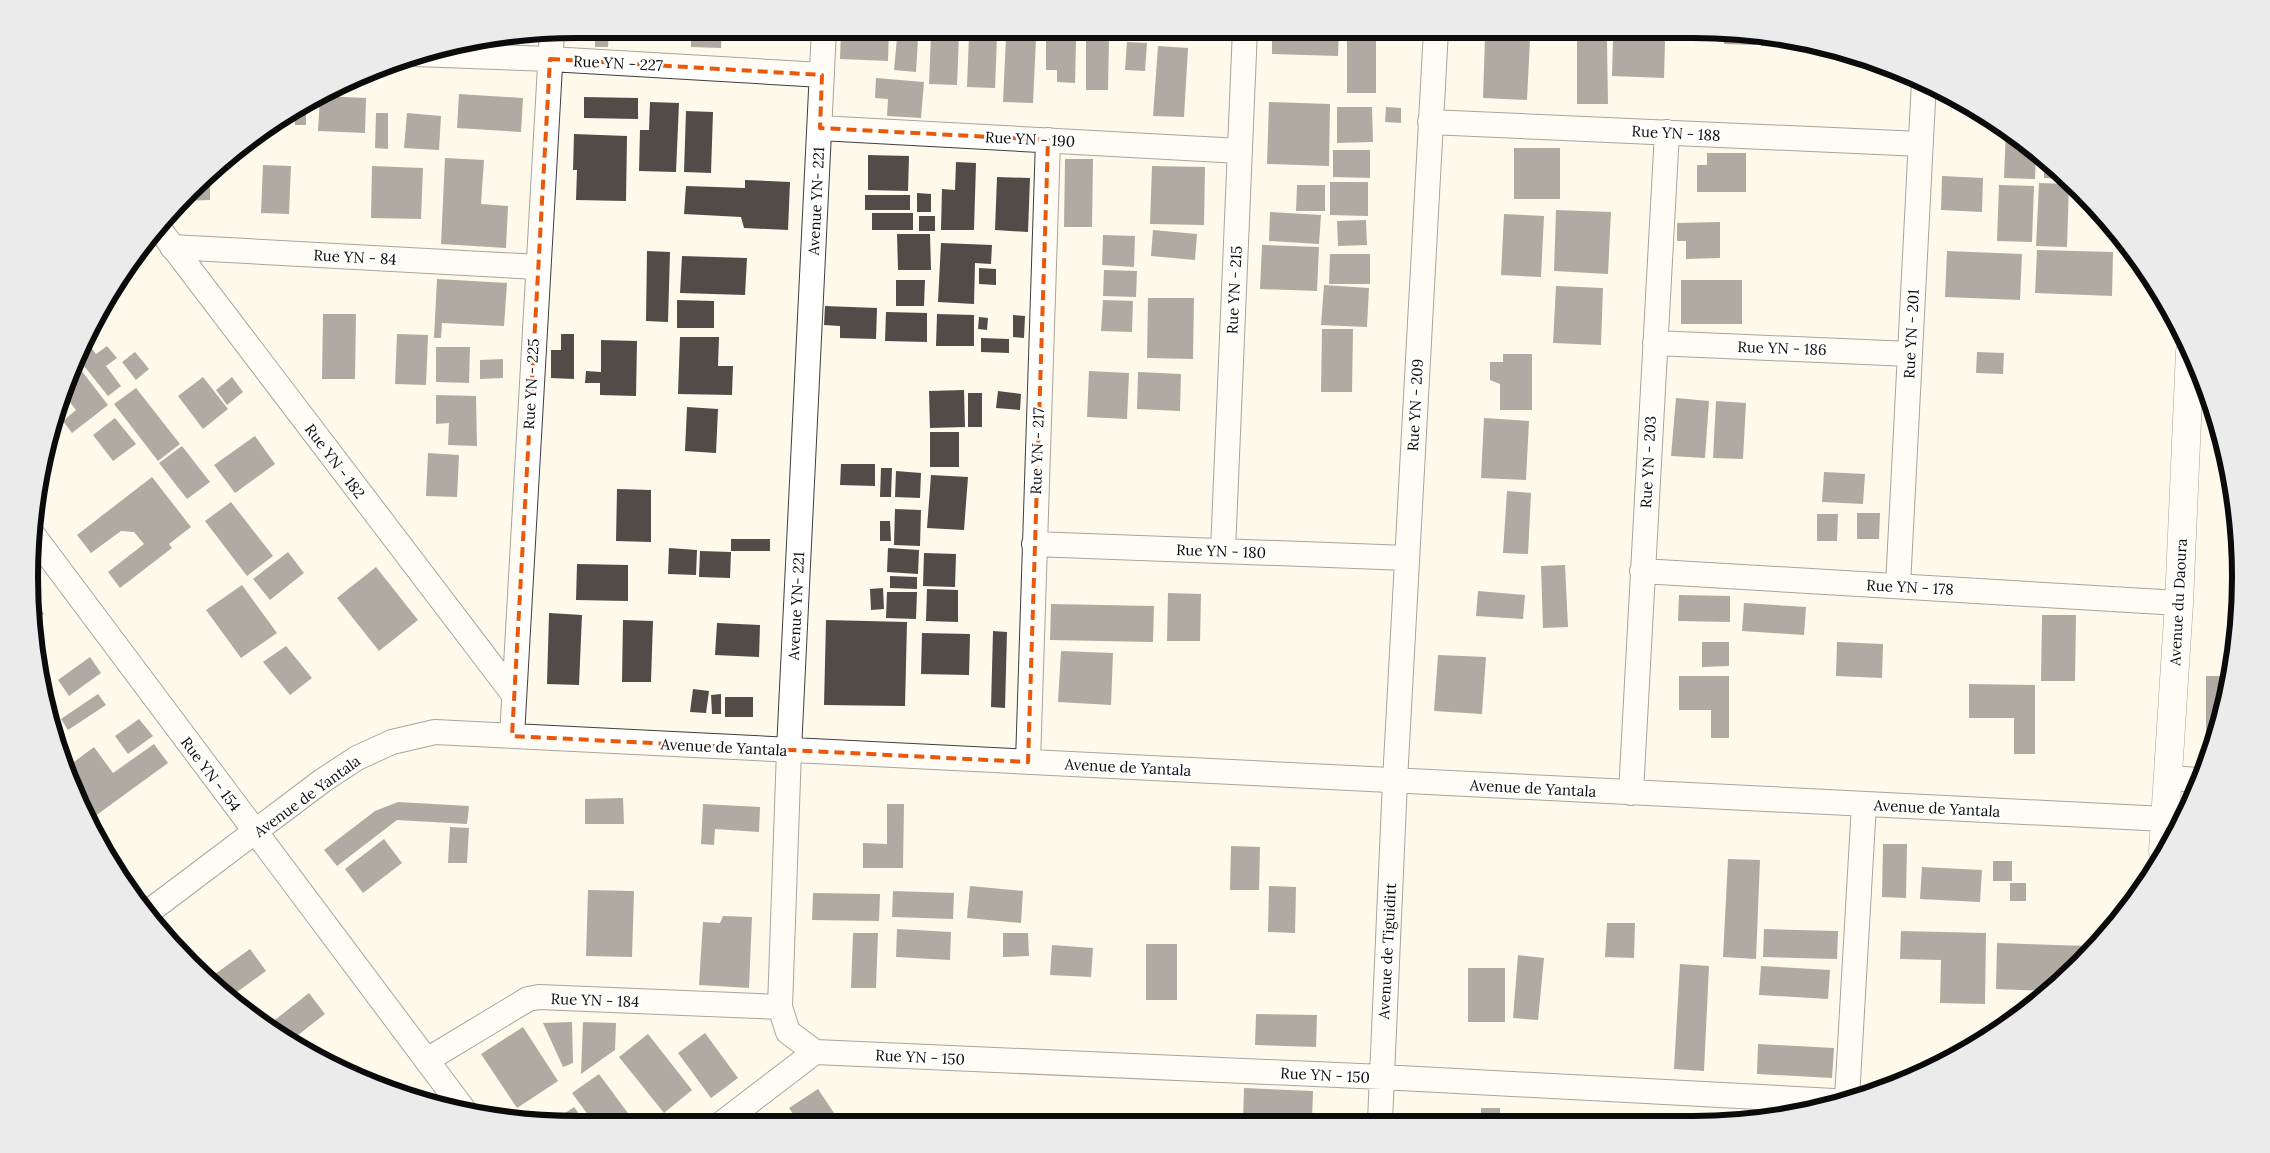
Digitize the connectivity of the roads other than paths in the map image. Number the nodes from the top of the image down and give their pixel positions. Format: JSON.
{"nodes":[{"id":1,"x":824,"y":38,"type":"edge"},
{"id":2,"x":1245,"y":38,"type":"edge"},
{"id":3,"x":1435,"y":38,"type":"edge"},
{"id":4,"x":551,"y":39,"type":"edge"},
{"id":5,"x":441,"y":55,"type":"edge"},
{"id":6,"x":550,"y":59,"type":"junction"},
{"id":7,"x":822,"y":75,"type":"junction"},
{"id":8,"x":1924,"y":89,"type":"edge"},
{"id":9,"x":1430,"y":122,"type":"junction"},
{"id":10,"x":820,"y":128,"type":"junction"},
{"id":11,"x":1667,"y":132,"type":"junction"},
{"id":12,"x":1048,"y":140,"type":"junction"},
{"id":13,"x":1921,"y":144,"type":"junction"},
{"id":14,"x":1240,"y":151,"type":"junction"},
{"id":15,"x":161,"y":233,"type":"edge"},
{"id":16,"x":172,"y":248,"type":"junction"},
{"id":17,"x":538,"y":267,"type":"junction"},
{"id":18,"x":1655,"y":343,"type":"junction"},
{"id":19,"x":1910,"y":354,"type":"junction"},
{"id":20,"x":2189,"y":366,"type":"edge"},
{"id":21,"x":39,"y":543,"type":"edge"},
{"id":22,"x":1034,"y":544,"type":"junction"},
{"id":23,"x":1222,"y":551,"type":"junction"},
{"id":24,"x":1407,"y":558,"type":"junction"},
{"id":25,"x":1642,"y":571,"type":"junction"},
{"id":26,"x":1898,"y":586,"type":"junction"},
{"id":27,"x":2179,"y":603,"type":"junction"},
{"id":28,"x":514,"y":695,"type":"junction"},
{"id":29,"x":512,"y":736,"type":"junction"},
{"id":30,"x":789,"y":750,"type":"junction"},
{"id":31,"x":1028,"y":762,"type":"junction"},
{"id":32,"x":2167,"y":778,"type":"junction"},
{"id":33,"x":2192,"y":780,"type":"edge"},
{"id":34,"x":1395,"y":781,"type":"junction"},
{"id":35,"x":1631,"y":793,"type":"junction"},
{"id":36,"x":1864,"y":804,"type":"junction"},
{"id":37,"x":2165,"y":820,"type":"junction"},
{"id":38,"x":255,"y":833,"type":"junction"},
{"id":39,"x":2164,"y":839,"type":"edge"},
{"id":40,"x":152,"y":909,"type":"edge"},
{"id":41,"x":780,"y":1007,"type":"junction"},
{"id":42,"x":815,"y":1052,"type":"junction"},
{"id":43,"x":427,"y":1060,"type":"junction"},
{"id":44,"x":1382,"y":1077,"type":"junction"},
{"id":45,"x":1847,"y":1093,"type":"edge"},
{"id":46,"x":1819,"y":1100,"type":"edge"},
{"id":47,"x":458,"y":1102,"type":"edge"},
{"id":48,"x":731,"y":1116,"type":"edge"},
{"id":49,"x":1380,"y":1116,"type":"edge"}],
"edges":[{"from":1,"to":7,"type":"street","name":"Avenue YN- 221"},
{"from":2,"to":14,"type":"street","name":"Rue YN - 215"},
{"from":3,"to":9,"type":"street","name":"Rue YN - 209"},
{"from":4,"to":6,"type":"street","name":"Rue YN - 225"},
{"from":5,"to":6,"type":"street","name":"Rue YN - 227"},
{"from":6,"to":7,"type":"street","name":"Rue YN - 227"},
{"from":6,"to":17,"type":"street","name":"Rue YN - 225"},
{"from":7,"to":10,"type":"street","name":"Avenue YN- 221"},
{"from":8,"to":13,"type":"street","name":"Rue YN - 201"},
{"from":9,"to":11,"type":"street","name":"Rue YN - 188"},
{"from":9,"to":24,"type":"street","name":"Rue YN - 209"},
{"from":10,"to":12,"type":"street","name":"Rue YN - 190"},
{"from":10,"to":30,"type":"street","name":"Avenue YN- 221"},
{"from":11,"to":13,"type":"street","name":"Rue YN - 188"},
{"from":11,"to":18,"type":"street","name":"Rue YN - 203"},
{"from":12,"to":14,"type":"street","name":"Rue YN - 190"},
{"from":12,"to":22,"type":"street","name":"Rue YN - 217"},
{"from":13,"to":19,"type":"street","name":"Rue YN - 201"},
{"from":14,"to":23,"type":"street","name":"Rue YN - 215"},
{"from":15,"to":16,"type":"street","name":"Rue YN - 182"},
{"from":16,"to":17,"type":"street","name":"Rue YN - 84"},
{"from":16,"to":28,"type":"street","name":"Rue YN - 182"},
{"from":17,"to":28,"type":"street","name":"Rue YN - 225"},
{"from":18,"to":19,"type":"street","name":"Rue YN - 186"},
{"from":18,"to":25,"type":"street","name":"Rue YN - 203"},
{"from":19,"to":26,"type":"street","name":"Rue YN - 201"},
{"from":20,"to":27,"type":"street","name":"Avenue du Daoura"},
{"from":21,"to":38,"type":"street","name":"Rue YN - 154"},
{"from":22,"to":23,"type":"street","name":"Rue YN - 180"},
{"from":22,"to":31,"type":"street","name":"Rue YN - 217"},
{"from":23,"to":24,"type":"street","name":"Rue YN - 180"},
{"from":24,"to":34,"type":"street","name":"Rue YN - 209"},
{"from":25,"to":26,"type":"street","name":"Rue YN - 178"},
{"from":25,"to":35,"type":"street","name":"Rue YN - 203"},
{"from":26,"to":27,"type":"street","name":"Rue YN - 178"},
{"from":27,"to":32,"type":"street","name":"Avenue du Daoura"},
{"from":28,"to":29,"type":"street","name":"Rue YN - 225"},
{"from":29,"to":30,"type":"street","name":"Avenue de Yantala"},
{"from":29,"to":38,"type":"street","name":"Avenue de Yantala"},
{"from":30,"to":31,"type":"street","name":"Avenue de Yantala"},
{"from":30,"to":41,"type":"street","name":"Avenue YN- 221"},
{"from":31,"to":34,"type":"street","name":"Avenue de Yantala"},
{"from":32,"to":33,"type":"street"},
{"from":32,"to":37,"type":"street","name":"Avenue du Daoura"},
{"from":34,"to":35,"type":"street","name":"Avenue de Yantala"},
{"from":34,"to":44,"type":"street","name":"Avenue de Tiguiditt"},
{"from":35,"to":36,"type":"street","name":"Avenue de Yantala"},
{"from":36,"to":37,"type":"street","name":"Avenue de Yantala"},
{"from":36,"to":45,"type":"street"},
{"from":37,"to":39,"type":"street","name":"Avenue du Daoura"},
{"from":38,"to":40,"type":"street","name":"Avenue de Yantala"},
{"from":38,"to":43,"type":"street","name":"Rue YN - 154"},
{"from":41,"to":42,"type":"street","name":"Avenue YN- 221"},
{"from":41,"to":43,"type":"street","name":"Rue YN - 184"},
{"from":42,"to":44,"type":"street","name":"Rue YN - 150"},
{"from":42,"to":48,"type":"street"},
{"from":43,"to":47,"type":"street","name":"Rue YN - 154"},
{"from":44,"to":46,"type":"street","name":"Rue YN - 150"},
{"from":44,"to":49,"type":"street","name":"Avenue de Tiguiditt"}]}
